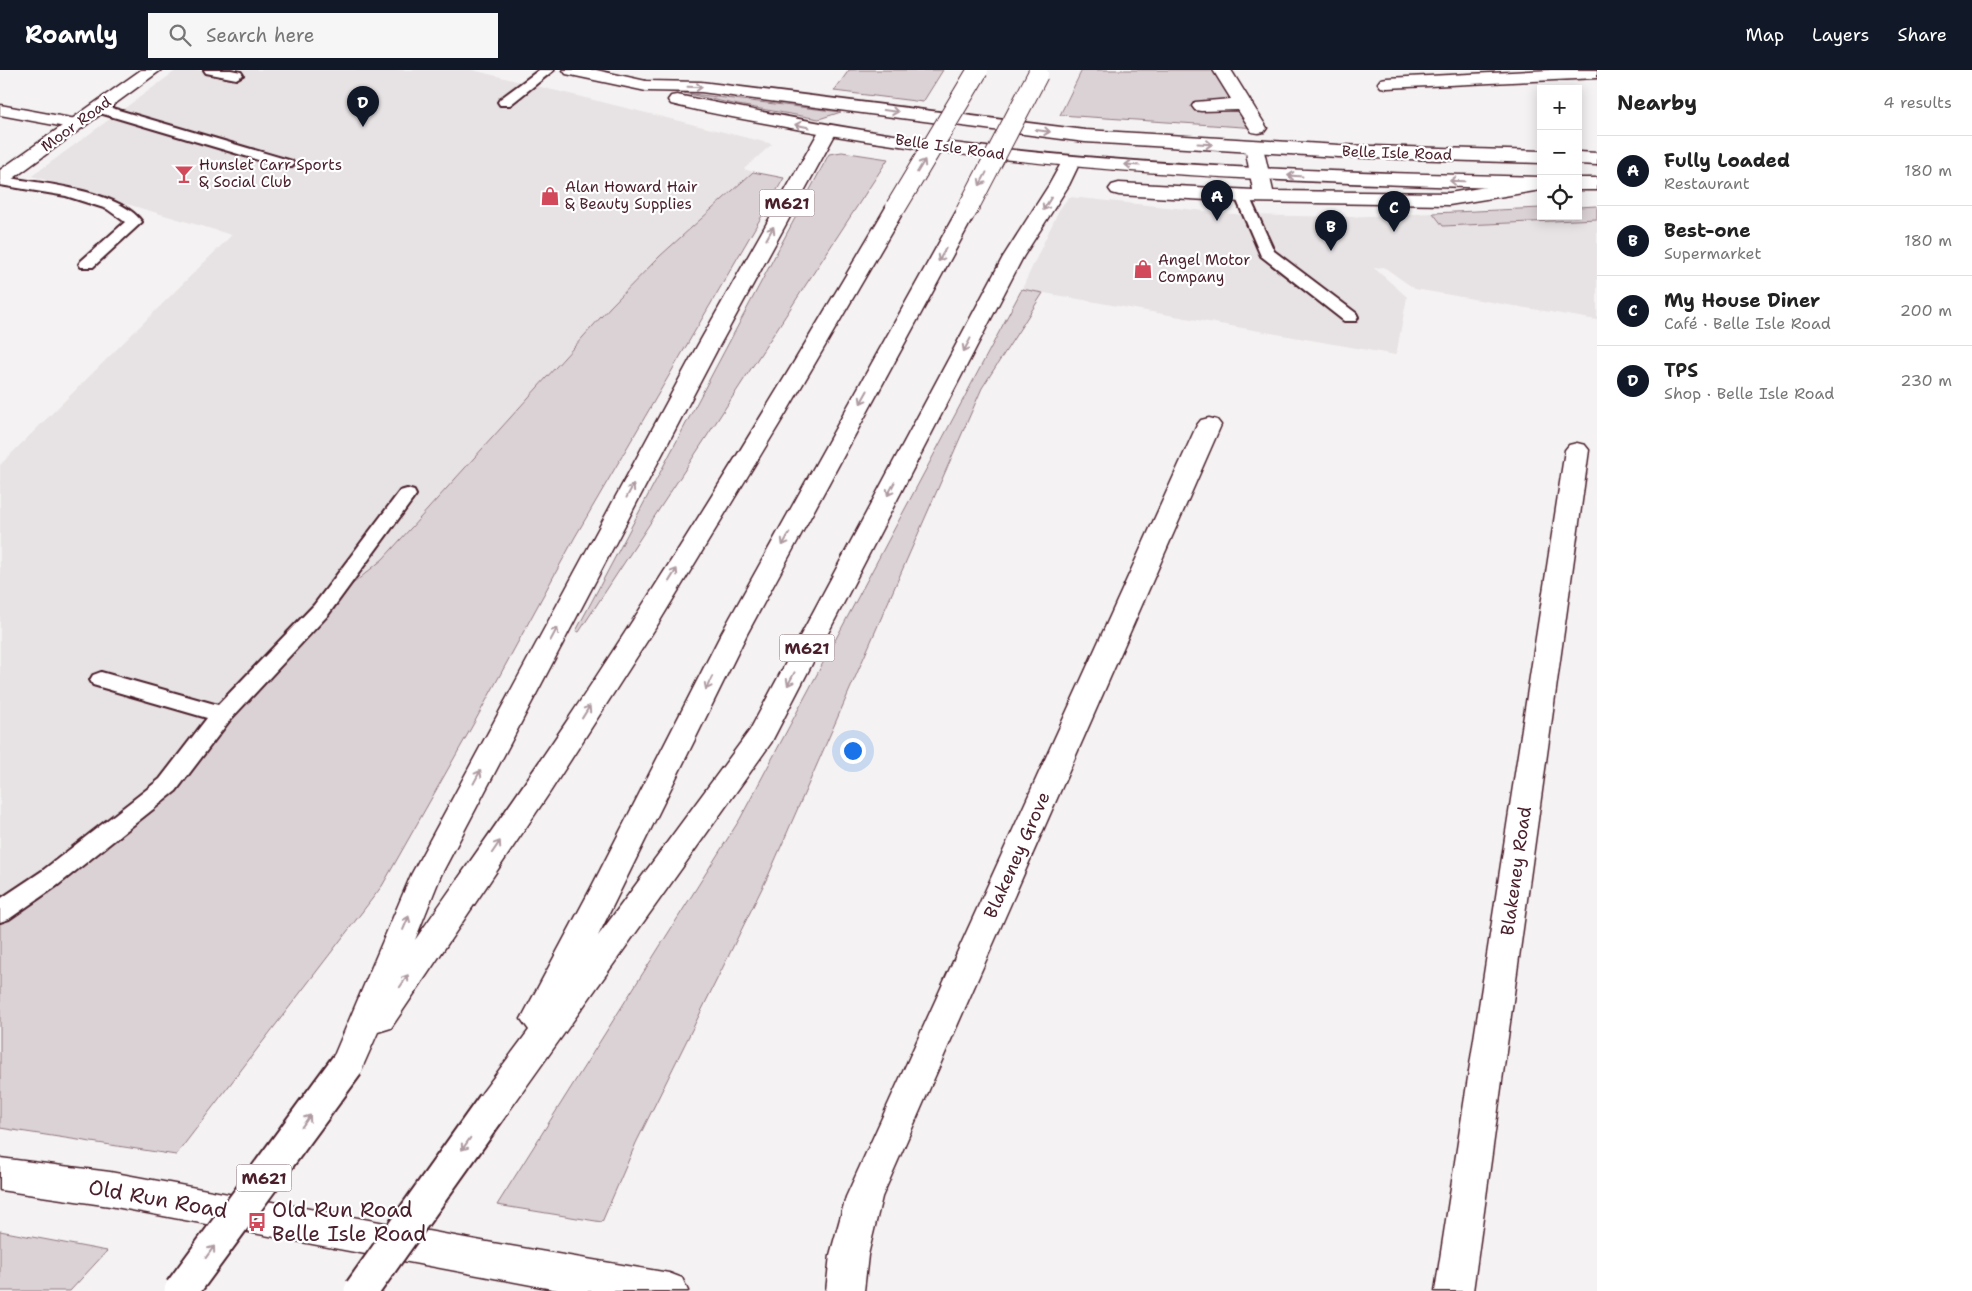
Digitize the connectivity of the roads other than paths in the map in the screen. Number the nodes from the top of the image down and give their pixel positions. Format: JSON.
{"nodes":[{"id":1,"x":152,"y":70,"type":"edge"},
{"id":2,"x":211,"y":70,"type":"edge"},
{"id":3,"x":547,"y":70,"type":"edge"},
{"id":4,"x":572,"y":70,"type":"edge"},
{"id":5,"x":978,"y":70,"type":"edge"},
{"id":6,"x":1222,"y":70,"type":"edge"},
{"id":7,"x":1039,"y":72,"type":"edge"},
{"id":8,"x":1597,"y":73,"type":"edge"},
{"id":9,"x":236,"y":75,"type":"dead end"},
{"id":10,"x":1387,"y":83,"type":"dead end"},
{"id":11,"x":646,"y":86,"type":"junction"},
{"id":12,"x":506,"y":102,"type":"dead end"},
{"id":13,"x":1243,"y":104,"type":"junction"},
{"id":14,"x":1201,"y":106,"type":"dead end"},
{"id":15,"x":98,"y":108,"type":"junction"},
{"id":16,"x":868,"y":108,"type":"junction"},
{"id":17,"x":0,"y":110,"type":"edge"},
{"id":18,"x":76,"y":124,"type":"junction"},
{"id":19,"x":828,"y":131,"type":"junction"},
{"id":20,"x":1085,"y":136,"type":"junction"},
{"id":21,"x":1256,"y":137,"type":"junction"},
{"id":22,"x":1537,"y":157,"type":"edge"},
{"id":23,"x":1582,"y":158,"type":"edge"},
{"id":24,"x":1597,"y":159,"type":"edge"},
{"id":25,"x":1071,"y":162,"type":"junction"},
{"id":26,"x":287,"y":164,"type":"dead end"},
{"id":27,"x":1260,"y":174,"type":"junction"},
{"id":28,"x":0,"y":180,"type":"edge"},
{"id":29,"x":1537,"y":184,"type":"edge"},
{"id":30,"x":1582,"y":184,"type":"edge"},
{"id":31,"x":1597,"y":184,"type":"edge"},
{"id":32,"x":1537,"y":185,"type":"edge"},
{"id":33,"x":1119,"y":189,"type":"dead end"},
{"id":34,"x":1242,"y":196,"type":"junction"},
{"id":35,"x":1264,"y":196,"type":"junction"},
{"id":36,"x":87,"y":264,"type":"dead end"},
{"id":37,"x":1350,"y":317,"type":"dead end"},
{"id":38,"x":1208,"y":426,"type":"dead end"},
{"id":39,"x":1577,"y":450,"type":"dead end"},
{"id":40,"x":407,"y":495,"type":"dead end"},
{"id":41,"x":101,"y":680,"type":"dead end"},
{"id":42,"x":222,"y":714,"type":"junction"},
{"id":43,"x":0,"y":912,"type":"edge"},
{"id":44,"x":347,"y":1065,"type":"junction"},
{"id":45,"x":494,"y":1104,"type":"junction"},
{"id":46,"x":0,"y":1174,"type":"edge"},
{"id":47,"x":181,"y":1291,"type":"edge"},
{"id":48,"x":361,"y":1291,"type":"edge"},
{"id":49,"x":669,"y":1291,"type":"edge"},
{"id":50,"x":845,"y":1291,"type":"edge"},
{"id":51,"x":1454,"y":1291,"type":"edge"}],
"edges":[{"from":1,"to":15,"type":"main road","name":"Moor Road"},
{"from":2,"to":9,"type":"lane"},
{"from":3,"to":12,"type":"lane"},
{"from":4,"to":11,"type":"main road","name":"Belle Isle Road"},
{"from":44,"to":5,"type":"main road","number":"M621","one_way":true,"bridge":true},
{"from":6,"to":13,"type":"main road"},
{"from":7,"to":45,"type":"main road","number":"M621","one_way":true,"bridge":true},
{"from":8,"to":10,"type":"main road"},
{"from":11,"to":16,"type":"main road","name":"Belle Isle Road","one_way":true},
{"from":19,"to":11,"type":"main road","name":"Belle Isle Road","one_way":true},
{"from":13,"to":14,"type":"main road"},
{"from":13,"to":21,"type":"main road"},
{"from":15,"to":18,"type":"main road","name":"Moor Road"},
{"from":15,"to":26,"type":"lane"},
{"from":16,"to":19,"type":"main road"},
{"from":16,"to":20,"type":"main road","name":"Belle Isle Road","one_way":true},
{"from":17,"to":18,"type":"main road"},
{"from":18,"to":28,"type":"main road","name":"Moor Road"},
{"from":19,"to":25,"type":"main road","name":"Belle Isle Road"},
{"from":44,"to":19,"type":"main road","number":"M621","one_way":true},
{"from":20,"to":21,"type":"main road","name":"Belle Isle Road","one_way":true},
{"from":20,"to":25,"type":"main road"},
{"from":21,"to":22,"type":"main road","name":"Belle Isle Road"},
{"from":21,"to":27,"type":"main road"},
{"from":23,"to":24,"type":"main road"},
{"from":27,"to":25,"type":"main road","name":"Belle Isle Road","one_way":true},
{"from":25,"to":45,"type":"main road","number":"M621","one_way":true},
{"from":29,"to":27,"type":"main road","name":"Belle Isle Road","one_way":true},
{"from":27,"to":35,"type":"main road"},
{"from":28,"to":36,"type":"lane"},
{"from":30,"to":31,"type":"main road"},
{"from":32,"to":35,"type":"main road","name":"Belle Isle Road"},
{"from":33,"to":34,"type":"main road","name":"Belle Isle Road"},
{"from":34,"to":35,"type":"main road","name":"Belle Isle Road"},
{"from":34,"to":37,"type":"lane"},
{"from":38,"to":50,"type":"main road","name":"Blakeney Grove"},
{"from":39,"to":51,"type":"main road","name":"Blakeney Road"},
{"from":40,"to":42,"type":"lane"},
{"from":41,"to":42,"type":"lane"},
{"from":42,"to":43,"type":"lane"},
{"from":47,"to":44,"type":"main road","number":"M621","one_way":true,"bridge":true},
{"from":45,"to":48,"type":"main road","number":"M621","one_way":true,"bridge":true},
{"from":46,"to":49,"type":"main road","name":"Old Run Road"}]}
